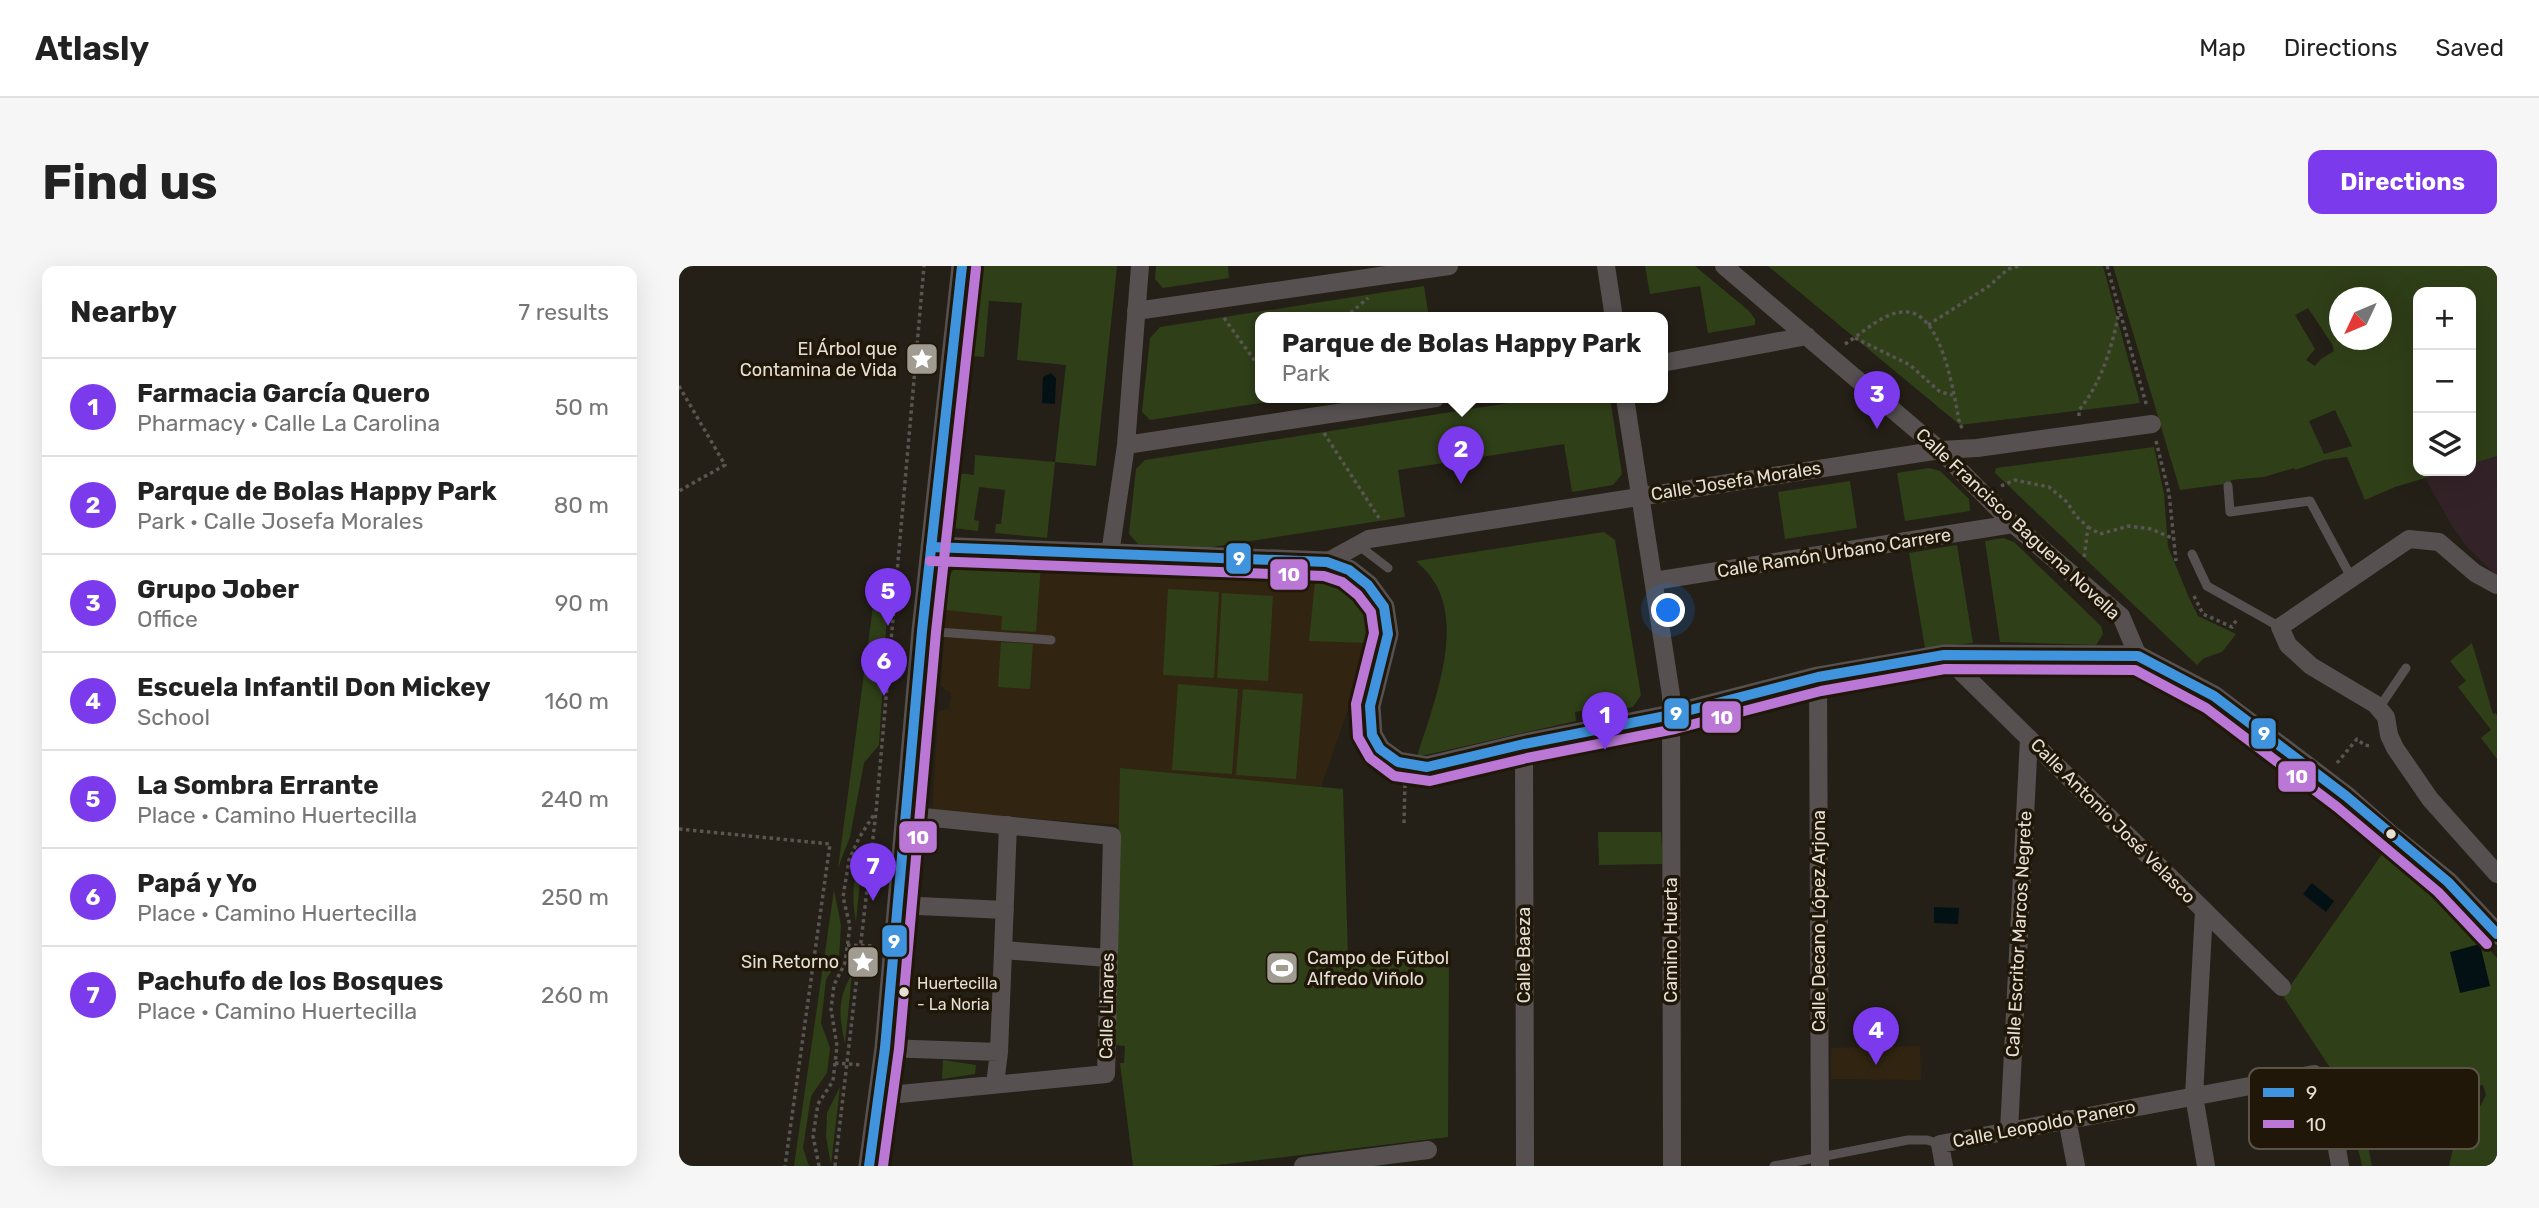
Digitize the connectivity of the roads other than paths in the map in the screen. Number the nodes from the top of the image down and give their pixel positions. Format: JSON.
{"nodes":[{"id":1,"x":962,"y":266,"type":"edge"},
{"id":2,"x":1140,"y":266,"type":"edge"},
{"id":3,"x":1449,"y":266,"type":"edge"},
{"id":4,"x":1607,"y":266,"type":"edge"},
{"id":5,"x":1724,"y":266,"type":"edge"},
{"id":6,"x":1136,"y":311,"type":"junction"},
{"id":7,"x":1613,"y":312,"type":"edge"},
{"id":8,"x":1807,"y":336,"type":"junction"},
{"id":9,"x":1668,"y":362,"type":"edge"},
{"id":10,"x":1402,"y":403,"type":"edge"},
{"id":11,"x":1626,"y":403,"type":"edge"},
{"id":12,"x":2152,"y":424,"type":"road end"},
{"id":13,"x":1126,"y":445,"type":"junction"},
{"id":14,"x":1940,"y":450,"type":"junction"},
{"id":15,"x":2228,"y":486,"type":"dead end"},
{"id":16,"x":1640,"y":495,"type":"junction"},
{"id":17,"x":2013,"y":524,"type":"junction"},
{"id":18,"x":1358,"y":545,"type":"junction"},
{"id":19,"x":930,"y":547,"type":"junction"},
{"id":20,"x":1110,"y":554,"type":"junction"},
{"id":21,"x":2192,"y":554,"type":"dead end"},
{"id":22,"x":1327,"y":562,"type":"junction"},
{"id":23,"x":1388,"y":568,"type":"dead end"},
{"id":24,"x":2352,"y":580,"type":"junction"},
{"id":25,"x":1654,"y":581,"type":"junction"},
{"id":26,"x":2497,"y":585,"type":"edge"},
{"id":27,"x":2280,"y":627,"type":"junction"},
{"id":28,"x":922,"y":631,"type":"junction"},
{"id":29,"x":1051,"y":640,"type":"dead end"},
{"id":30,"x":1944,"y":655,"type":"junction"},
{"id":31,"x":2138,"y":656,"type":"junction"},
{"id":32,"x":2406,"y":668,"type":"dead end"},
{"id":33,"x":1818,"y":677,"type":"junction"},
{"id":34,"x":2379,"y":708,"type":"junction"},
{"id":35,"x":1671,"y":715,"type":"junction"},
{"id":36,"x":2029,"y":738,"type":"junction"},
{"id":37,"x":1524,"y":744,"type":"junction"},
{"id":38,"x":904,"y":814,"type":"junction"},
{"id":39,"x":1008,"y":825,"type":"junction"},
{"id":40,"x":2497,"y":874,"type":"edge"},
{"id":41,"x":897,"y":905,"type":"junction"},
{"id":42,"x":1005,"y":910,"type":"junction"},
{"id":43,"x":2204,"y":910,"type":"junction"},
{"id":44,"x":2497,"y":934,"type":"edge"},
{"id":45,"x":1003,"y":950,"type":"junction"},
{"id":46,"x":1108,"y":958,"type":"junction"},
{"id":47,"x":2281,"y":987,"type":"dead end"},
{"id":48,"x":999,"y":1052,"type":"junction"},
{"id":49,"x":884,"y":1057,"type":"junction"},
{"id":50,"x":995,"y":1084,"type":"junction"},
{"id":51,"x":2249,"y":1086,"type":"edge"},
{"id":52,"x":879,"y":1096,"type":"junction"},
{"id":53,"x":2195,"y":1096,"type":"junction"},
{"id":54,"x":2067,"y":1119,"type":"junction"},
{"id":55,"x":2009,"y":1131,"type":"junction"},
{"id":56,"x":1940,"y":1144,"type":"junction"},
{"id":57,"x":1428,"y":1150,"type":"dead end"},
{"id":58,"x":1820,"y":1162,"type":"edge"},
{"id":59,"x":869,"y":1166,"type":"edge"},
{"id":60,"x":1303,"y":1166,"type":"edge"},
{"id":61,"x":1525,"y":1166,"type":"edge"},
{"id":62,"x":1672,"y":1166,"type":"edge"},
{"id":63,"x":1774,"y":1166,"type":"edge"},
{"id":64,"x":1944,"y":1166,"type":"edge"},
{"id":65,"x":2076,"y":1166,"type":"edge"},
{"id":66,"x":2206,"y":1166,"type":"edge"}],
"edges":[{"from":1,"to":19,"type":"street"},
{"from":2,"to":6,"type":"street"},
{"from":3,"to":6,"type":"street"},
{"from":4,"to":7,"type":"street"},
{"from":5,"to":8,"type":"street","name":"Calle Francisco Baguena Novella"},
{"from":6,"to":13,"type":"street"},
{"from":8,"to":9,"type":"street"},
{"from":8,"to":14,"type":"street","name":"Calle Francisco Baguena Novella"},
{"from":10,"to":13,"type":"street"},
{"from":11,"to":16,"type":"street","name":"Camino Huerta"},
{"from":12,"to":14,"type":"street","name":"Calle Josefa Morales"},
{"from":13,"to":20,"type":"street"},
{"from":14,"to":16,"type":"street","name":"Calle Josefa Morales"},
{"from":14,"to":17,"type":"street","name":"Calle Francisco Baguena Novella"},
{"from":15,"to":24,"type":"lane"},
{"from":16,"to":18,"type":"street","name":"Calle Josefa Morales"},
{"from":16,"to":25,"type":"street","name":"Camino Huerta"},
{"from":17,"to":25,"type":"street","name":"Calle Ramón Urbano Carrere"},
{"from":17,"to":31,"type":"street","name":"Calle Francisco Baguena Novella"},
{"from":18,"to":22,"type":"street","name":"Calle Josefa Morales"},
{"from":18,"to":23,"type":"lane"},
{"from":19,"to":20,"type":"street"},
{"from":19,"to":28,"type":"street"},
{"from":20,"to":22,"type":"street"},
{"from":21,"to":27,"type":"lane"},
{"from":22,"to":37,"type":"street"},
{"from":24,"to":26,"type":"street"},
{"from":24,"to":27,"type":"street"},
{"from":25,"to":35,"type":"street","name":"Camino Huerta"},
{"from":27,"to":34,"type":"street"},
{"from":28,"to":29,"type":"lane"},
{"from":28,"to":38,"type":"street"},
{"from":30,"to":31,"type":"street"},
{"from":30,"to":33,"type":"street"},
{"from":30,"to":36,"type":"street","name":"Calle Antonio José Velasco"},
{"from":31,"to":44,"type":"street"},
{"from":32,"to":34,"type":"lane"},
{"from":33,"to":35,"type":"street"},
{"from":33,"to":58,"type":"street","name":"Calle Decano López Arjona"},
{"from":34,"to":40,"type":"street"},
{"from":35,"to":37,"type":"street"},
{"from":35,"to":62,"type":"street","name":"Camino Huerta"},
{"from":36,"to":43,"type":"street","name":"Calle Antonio José Velasco"},
{"from":36,"to":55,"type":"street","name":"Calle Escritor Marcos Negrete"},
{"from":37,"to":61,"type":"street","name":"Calle Baeza"},
{"from":38,"to":39,"type":"street"},
{"from":38,"to":41,"type":"street"},
{"from":39,"to":42,"type":"street"},
{"from":39,"to":46,"type":"street","name":"Calle Linares"},
{"from":41,"to":42,"type":"street"},
{"from":41,"to":49,"type":"street"},
{"from":42,"to":45,"type":"street"},
{"from":43,"to":47,"type":"street","name":"Calle Antonio José Velasco"},
{"from":43,"to":53,"type":"street"},
{"from":45,"to":46,"type":"street"},
{"from":45,"to":48,"type":"street"},
{"from":46,"to":50,"type":"street","name":"Calle Linares"},
{"from":48,"to":49,"type":"street"},
{"from":48,"to":50,"type":"street"},
{"from":49,"to":52,"type":"street"},
{"from":50,"to":52,"type":"street","name":"Calle Linares"},
{"from":51,"to":53,"type":"street","name":"Calle Leopoldo Panero"},
{"from":52,"to":59,"type":"street"},
{"from":53,"to":54,"type":"street","name":"Calle Leopoldo Panero"},
{"from":53,"to":66,"type":"street"},
{"from":54,"to":55,"type":"street","name":"Calle Leopoldo Panero"},
{"from":54,"to":65,"type":"street"},
{"from":55,"to":56,"type":"street","name":"Calle Leopoldo Panero"},
{"from":56,"to":58,"type":"lane","name":"Calle Leopoldo Panero"},
{"from":56,"to":64,"type":"street"},
{"from":57,"to":60,"type":"street"},
{"from":58,"to":63,"type":"lane","name":"Calle Leopoldo Panero"}]}
